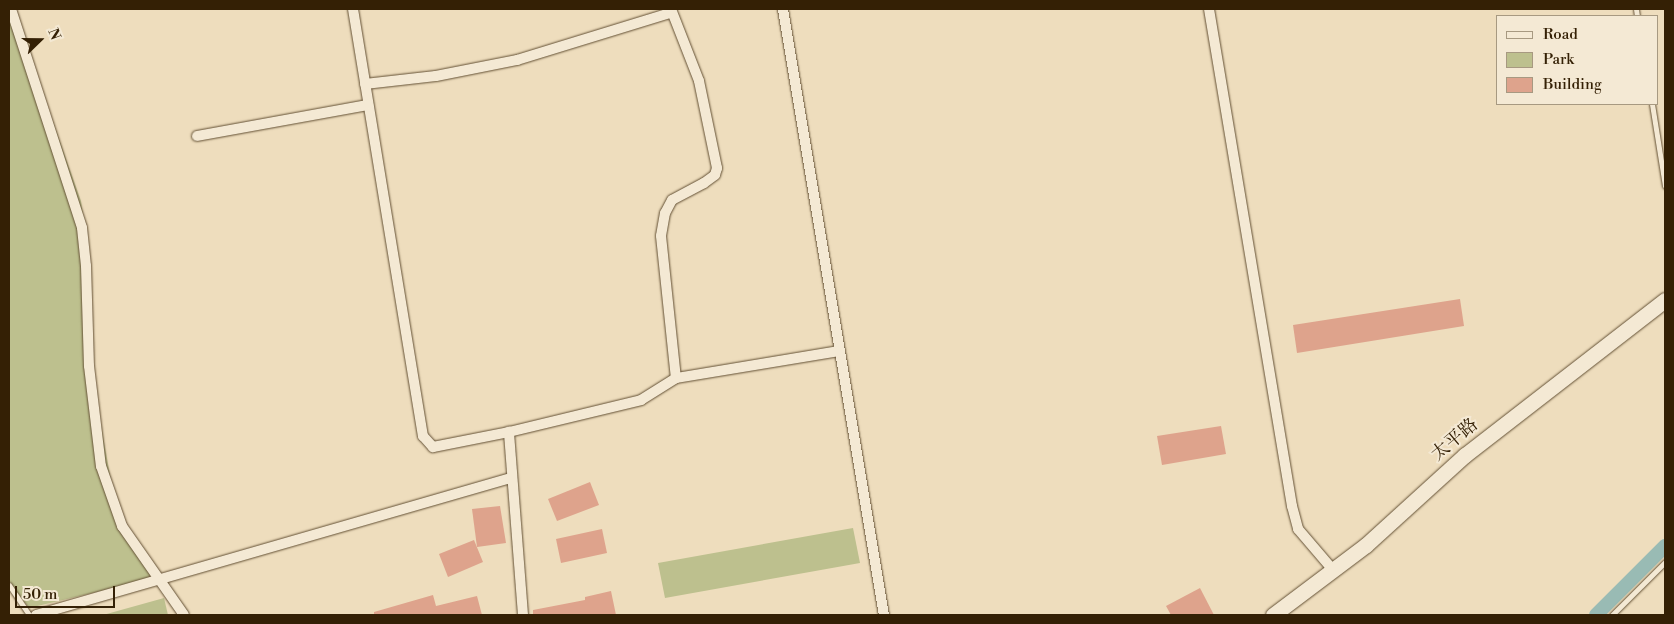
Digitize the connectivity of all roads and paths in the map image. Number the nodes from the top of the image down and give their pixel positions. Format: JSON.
{"nodes":[{"id":1,"x":11,"y":9,"type":"edge"},
{"id":2,"x":352,"y":9,"type":"edge"},
{"id":3,"x":783,"y":9,"type":"edge"},
{"id":4,"x":1209,"y":9,"type":"edge"},
{"id":5,"x":671,"y":11,"type":"edge"},
{"id":6,"x":365,"y":84,"type":"junction"},
{"id":7,"x":368,"y":104,"type":"junction"},
{"id":8,"x":1652,"y":105,"type":"edge"},
{"id":9,"x":197,"y":136,"type":"dead end"},
{"id":10,"x":1665,"y":186,"type":"edge"},
{"id":11,"x":1665,"y":300,"type":"edge"},
{"id":12,"x":838,"y":351,"type":"junction"},
{"id":13,"x":676,"y":378,"type":"junction"},
{"id":14,"x":509,"y":432,"type":"junction"},
{"id":15,"x":511,"y":478,"type":"junction"},
{"id":16,"x":1665,"y":562,"type":"edge"},
{"id":17,"x":1333,"y":570,"type":"junction"},
{"id":18,"x":159,"y":580,"type":"junction"},
{"id":19,"x":9,"y":587,"type":"edge"},
{"id":20,"x":29,"y":615,"type":"edge"},
{"id":21,"x":36,"y":615,"type":"edge"},
{"id":22,"x":184,"y":615,"type":"edge"},
{"id":23,"x":523,"y":615,"type":"edge"},
{"id":24,"x":884,"y":615,"type":"edge"},
{"id":25,"x":1274,"y":615,"type":"edge"},
{"id":26,"x":1612,"y":615,"type":"edge"}],
"edges":[{"from":1,"to":18,"type":"street"},
{"from":2,"to":6,"type":"street"},
{"from":3,"to":12,"type":"street"},
{"from":4,"to":17,"type":"street"},
{"from":5,"to":6,"type":"street"},
{"from":5,"to":13,"type":"street"},
{"from":6,"to":7,"type":"street"},
{"from":7,"to":9,"type":"street"},
{"from":7,"to":14,"type":"street"},
{"from":8,"to":10,"type":"lane"},
{"from":11,"to":17,"type":"street","name":"太平路"},
{"from":12,"to":13,"type":"street"},
{"from":12,"to":24,"type":"street"},
{"from":13,"to":14,"type":"street"},
{"from":14,"to":15,"type":"street"},
{"from":15,"to":18,"type":"street"},
{"from":15,"to":23,"type":"street"},
{"from":16,"to":26,"type":"lane"},
{"from":17,"to":25,"type":"street","name":"太平路"},
{"from":18,"to":21,"type":"street"},
{"from":18,"to":22,"type":"street"},
{"from":19,"to":20,"type":"lane"}]}
